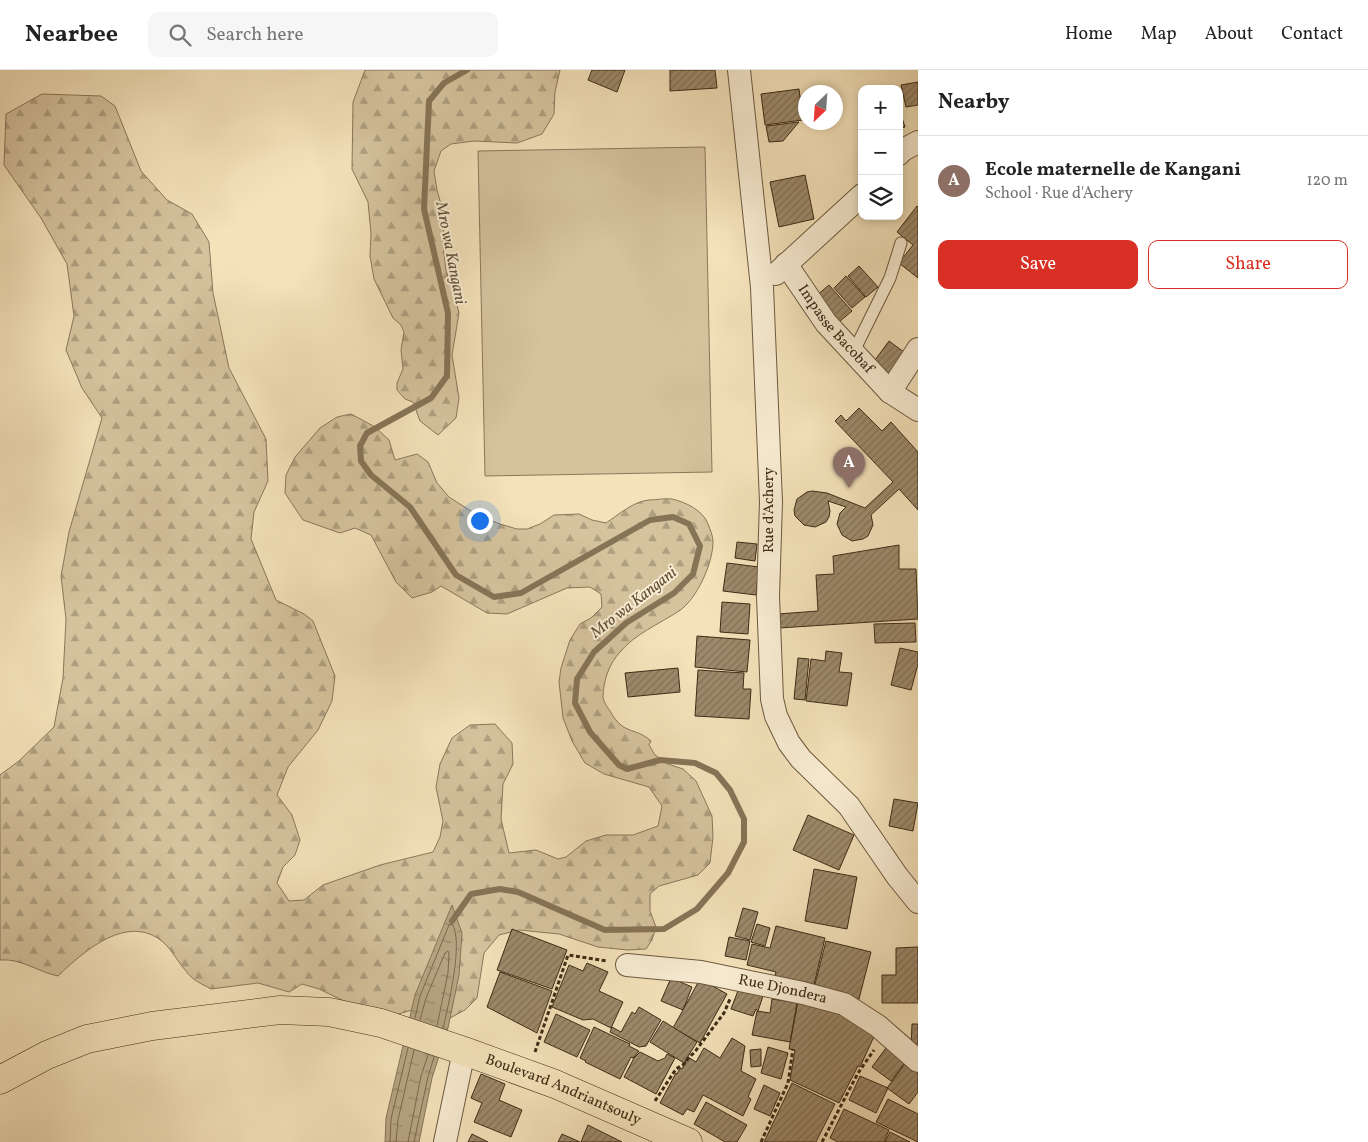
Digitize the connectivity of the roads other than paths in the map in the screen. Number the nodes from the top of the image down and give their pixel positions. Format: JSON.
{"nodes":[{"id":1,"x":739,"y":70,"type":"edge"},
{"id":2,"x":918,"y":142,"type":"edge"},
{"id":3,"x":903,"y":151,"type":"edge"},
{"id":4,"x":858,"y":199,"type":"edge"},
{"id":5,"x":901,"y":243,"type":"dead end"},
{"id":6,"x":786,"y":264,"type":"junction"},
{"id":7,"x":762,"y":287,"type":"junction"},
{"id":8,"x":918,"y":349,"type":"edge"},
{"id":9,"x":853,"y":353,"type":"junction"},
{"id":10,"x":890,"y":392,"type":"junction"},
{"id":11,"x":918,"y":410,"type":"edge"},
{"id":12,"x":918,"y":902,"type":"edge"},
{"id":13,"x":627,"y":965,"type":"road end"},
{"id":14,"x":464,"y":1051,"type":"junction"},
{"id":15,"x":918,"y":1062,"type":"edge"},
{"id":16,"x":0,"y":1080,"type":"edge"},
{"id":17,"x":445,"y":1142,"type":"edge"},
{"id":18,"x":688,"y":1142,"type":"edge"}],
"edges":[{"from":1,"to":7,"type":"street","name":"Rue d'Achery"},
{"from":2,"to":3,"type":"street"},
{"from":4,"to":6,"type":"street"},
{"from":5,"to":9,"type":"lane"},
{"from":6,"to":7,"type":"street"},
{"from":6,"to":9,"type":"street","name":"Impasse Bacobaf"},
{"from":7,"to":12,"type":"street","name":"Rue d'Achery"},
{"from":8,"to":10,"type":"street"},
{"from":9,"to":10,"type":"street","name":"Impasse Bacobaf"},
{"from":10,"to":11,"type":"street","name":"Impasse Bacobaf"},
{"from":13,"to":15,"type":"street","name":"Rue Djondera"},
{"from":14,"to":16,"type":"main road","name":"Boulevard Andriantsouly"},
{"from":14,"to":17,"type":"street"},
{"from":14,"to":18,"type":"main road","name":"Boulevard Andriantsouly"}]}
